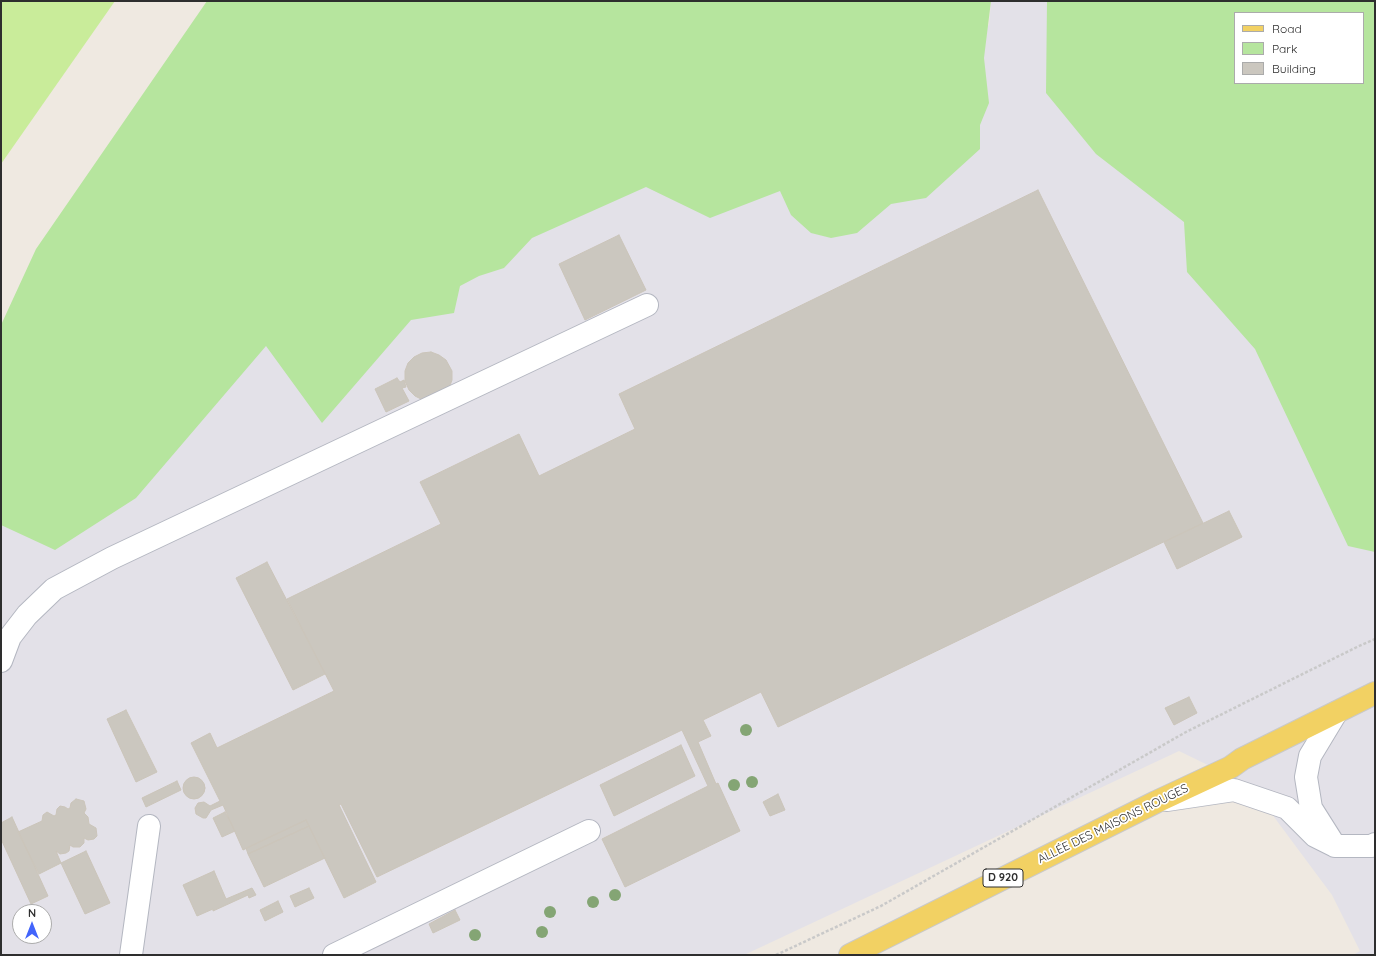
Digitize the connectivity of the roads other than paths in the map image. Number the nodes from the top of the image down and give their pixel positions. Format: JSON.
{"nodes":[{"id":1,"x":647,"y":305,"type":"dead end"},
{"id":2,"x":1,"y":661,"type":"edge"},
{"id":3,"x":1375,"y":693,"type":"edge"},
{"id":4,"x":1336,"y":713,"type":"junction"},
{"id":5,"x":1156,"y":802,"type":"junction"},
{"id":6,"x":149,"y":826,"type":"dead end"},
{"id":7,"x":589,"y":831,"type":"dead end"},
{"id":8,"x":1375,"y":844,"type":"edge"},
{"id":9,"x":1335,"y":846,"type":"junction"},
{"id":10,"x":131,"y":955,"type":"edge"},
{"id":11,"x":334,"y":955,"type":"edge"},
{"id":12,"x":850,"y":955,"type":"edge"}],
"edges":[{"from":1,"to":2,"type":"lane"},
{"from":3,"to":4,"type":"main road","name":"ALLÉE DES MAISONS ROUGES","number":"D 920"},
{"from":4,"to":5,"type":"main road","name":"ALLÉE DES MAISONS ROUGES","number":"D 920"},
{"from":4,"to":9,"type":"lane"},
{"from":5,"to":9,"type":"lane"},
{"from":5,"to":12,"type":"main road","name":"ALLÉE DES MAISONS ROUGES","number":"D 920"},
{"from":6,"to":10,"type":"lane"},
{"from":7,"to":11,"type":"lane"},
{"from":8,"to":9,"type":"lane"}]}
